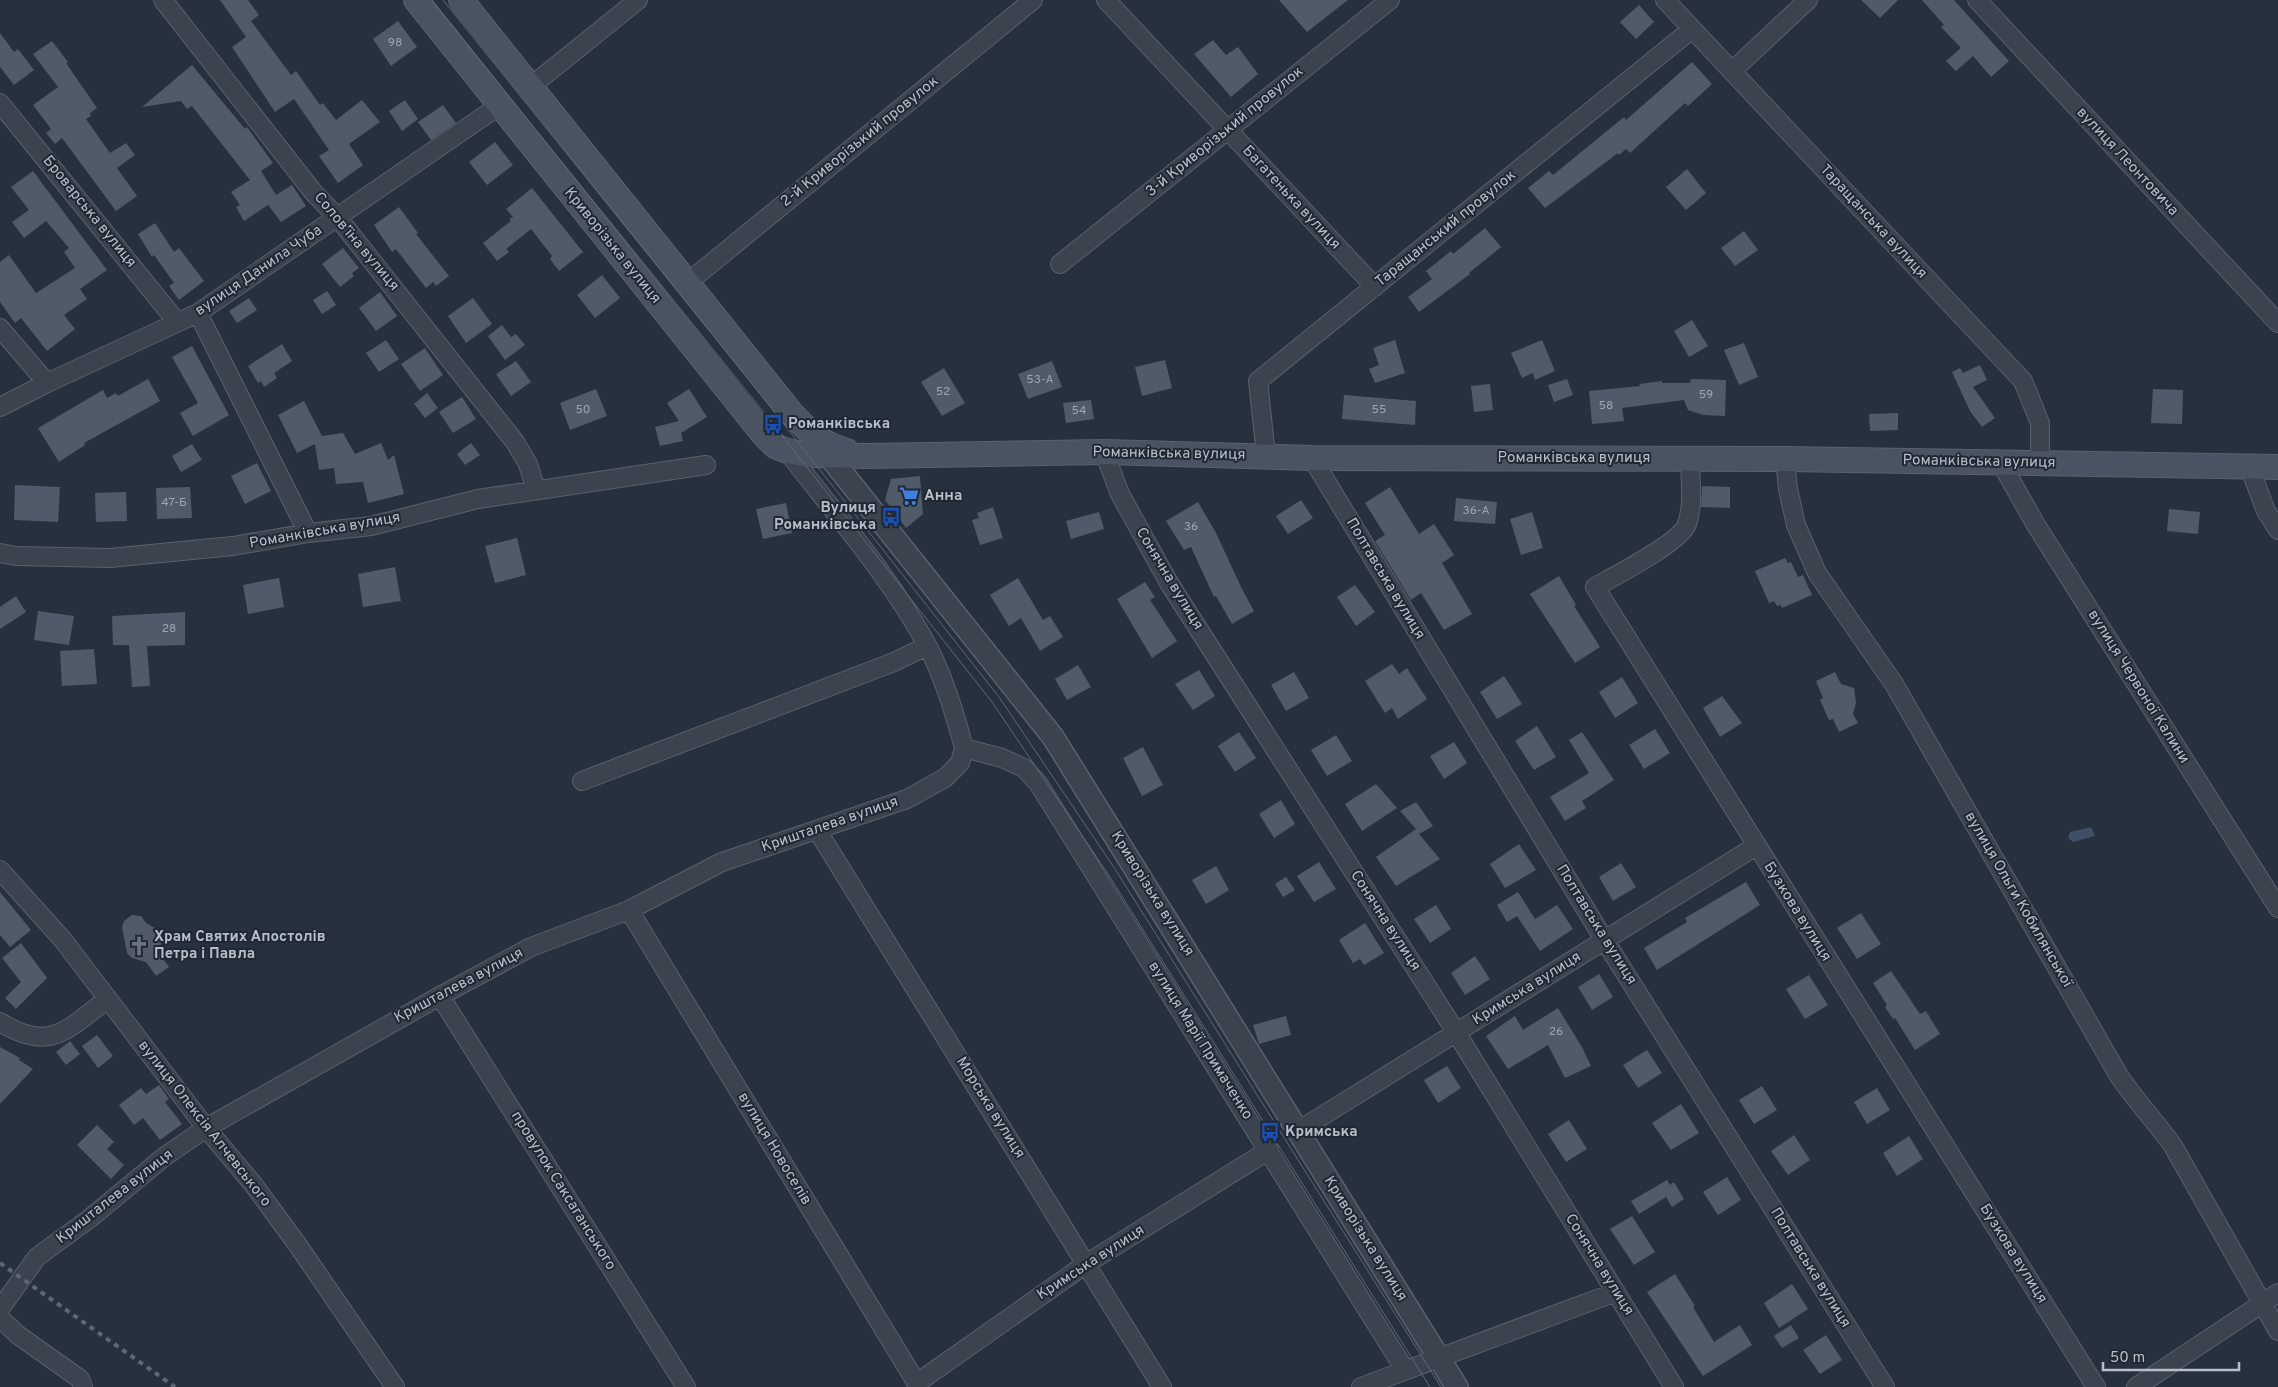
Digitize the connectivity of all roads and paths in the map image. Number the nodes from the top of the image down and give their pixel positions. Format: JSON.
{"nodes":[{"id":1,"x":163,"y":0,"type":"edge"},
{"id":2,"x":416,"y":0,"type":"edge"},
{"id":3,"x":461,"y":0,"type":"edge"},
{"id":4,"x":638,"y":0,"type":"edge"},
{"id":5,"x":1033,"y":0,"type":"edge"},
{"id":6,"x":1106,"y":0,"type":"edge"},
{"id":7,"x":1390,"y":0,"type":"edge"},
{"id":8,"x":1665,"y":0,"type":"edge"},
{"id":9,"x":1808,"y":0,"type":"edge"},
{"id":10,"x":1976,"y":0,"type":"edge"},
{"id":11,"x":1692,"y":29,"type":"junction"},
{"id":12,"x":1732,"y":71,"type":"junction"},
{"id":13,"x":530,"y":87,"type":"junction"},
{"id":14,"x":0,"y":102,"type":"edge"},
{"id":15,"x":500,"y":105,"type":"junction"},
{"id":16,"x":1228,"y":130,"type":"junction"},
{"id":17,"x":338,"y":218,"type":"junction"},
{"id":18,"x":1060,"y":264,"type":"dead end"},
{"id":19,"x":686,"y":284,"type":"junction"},
{"id":20,"x":1375,"y":287,"type":"junction"},
{"id":21,"x":198,"y":314,"type":"junction"},
{"id":22,"x":178,"y":322,"type":"junction"},
{"id":23,"x":2278,"y":323,"type":"edge"},
{"id":24,"x":0,"y":328,"type":"edge"},
{"id":25,"x":47,"y":383,"type":"junction"},
{"id":26,"x":0,"y":407,"type":"edge"},
{"id":27,"x":812,"y":435,"type":"junction"},
{"id":28,"x":787,"y":451,"type":"junction"},
{"id":29,"x":1104,"y":452,"type":"junction"},
{"id":30,"x":829,"y":455,"type":"junction"},
{"id":31,"x":1266,"y":455,"type":"junction"},
{"id":32,"x":870,"y":456,"type":"junction"},
{"id":33,"x":1312,"y":458,"type":"junction"},
{"id":34,"x":1690,"y":458,"type":"junction"},
{"id":35,"x":1785,"y":459,"type":"junction"},
{"id":36,"x":2040,"y":462,"type":"junction"},
{"id":37,"x":2001,"y":463,"type":"junction"},
{"id":38,"x":706,"y":465,"type":"dead end"},
{"id":39,"x":2249,"y":466,"type":"junction"},
{"id":40,"x":2278,"y":468,"type":"edge"},
{"id":41,"x":536,"y":490,"type":"junction"},
{"id":42,"x":2278,"y":530,"type":"edge"},
{"id":43,"x":308,"y":533,"type":"junction"},
{"id":44,"x":0,"y":553,"type":"edge"},
{"id":45,"x":927,"y":646,"type":"junction"},
{"id":46,"x":964,"y":748,"type":"junction"},
{"id":47,"x":582,"y":782,"type":"dead end"},
{"id":48,"x":817,"y":830,"type":"junction"},
{"id":49,"x":1756,"y":846,"type":"junction"},
{"id":50,"x":0,"y":870,"type":"edge"},
{"id":51,"x":2278,"y":908,"type":"edge"},
{"id":52,"x":629,"y":910,"type":"junction"},
{"id":53,"x":1604,"y":940,"type":"junction"},
{"id":54,"x":440,"y":996,"type":"junction"},
{"id":55,"x":106,"y":1000,"type":"junction"},
{"id":56,"x":0,"y":1022,"type":"edge"},
{"id":57,"x":1456,"y":1032,"type":"junction"},
{"id":58,"x":206,"y":1128,"type":"junction"},
{"id":59,"x":1298,"y":1131,"type":"junction"},
{"id":60,"x":1269,"y":1150,"type":"junction"},
{"id":61,"x":1086,"y":1264,"type":"junction"},
{"id":62,"x":1616,"y":1292,"type":"junction"},
{"id":63,"x":2278,"y":1293,"type":"edge"},
{"id":64,"x":2262,"y":1304,"type":"junction"},
{"id":65,"x":0,"y":1309,"type":"edge"},
{"id":66,"x":0,"y":1318,"type":"edge"},
{"id":67,"x":2278,"y":1331,"type":"edge"},
{"id":68,"x":1438,"y":1358,"type":"junction"},
{"id":69,"x":1405,"y":1370,"type":"junction"},
{"id":70,"x":918,"y":1385,"type":"edge"},
{"id":71,"x":83,"y":1387,"type":"edge"},
{"id":72,"x":395,"y":1387,"type":"edge"},
{"id":73,"x":686,"y":1387,"type":"edge"},
{"id":74,"x":1162,"y":1387,"type":"edge"},
{"id":75,"x":1361,"y":1387,"type":"edge"},
{"id":76,"x":1457,"y":1387,"type":"edge"},
{"id":77,"x":1674,"y":1387,"type":"edge"},
{"id":78,"x":1885,"y":1387,"type":"edge"},
{"id":79,"x":2096,"y":1387,"type":"edge"},
{"id":80,"x":2136,"y":1387,"type":"edge"}],
"edges":[{"from":1,"to":17,"type":"street","name":"Соловʼїна вулиця"},
{"from":2,"to":15,"type":"main road","name":"Криворізька вулиця"},
{"from":3,"to":13,"type":"main road","name":"Криворізька вулиця"},
{"from":4,"to":13,"type":"street"},
{"from":5,"to":19,"type":"street","name":"2-й Криворізький провулок"},
{"from":6,"to":16,"type":"street","name":"Багатенька вулиця"},
{"from":7,"to":16,"type":"street","name":"3-й Криворізький провулок"},
{"from":8,"to":11,"type":"street","name":"Таращанська вулиця"},
{"from":9,"to":12,"type":"street"},
{"from":10,"to":23,"type":"street","name":"вулиця Леонтовича"},
{"from":11,"to":12,"type":"street","name":"Таращанська вулиця"},
{"from":11,"to":20,"type":"street","name":"Таращанський провулок"},
{"from":12,"to":36,"type":"street","name":"Таращанська вулиця"},
{"from":13,"to":19,"type":"main road","name":"Криворізька вулиця"},
{"from":14,"to":22,"type":"street","name":"Броварська вулиця"},
{"from":15,"to":17,"type":"street","name":"вулиця Данила Чуба"},
{"from":15,"to":28,"type":"main road","name":"Криворізька вулиця"},
{"from":16,"to":18,"type":"street","name":"3-й Криворізький провулок"},
{"from":16,"to":20,"type":"street","name":"Багатенька вулиця"},
{"from":17,"to":21,"type":"street","name":"вулиця Данила Чуба"},
{"from":17,"to":41,"type":"street","name":"Соловʼїна вулиця"},
{"from":19,"to":27,"type":"main road","name":"Криворізька вулиця"},
{"from":20,"to":31,"type":"street","name":"Таращанський провулок"},
{"from":21,"to":22,"type":"street","name":"вулиця Данила Чуба"},
{"from":21,"to":43,"type":"street"},
{"from":22,"to":25,"type":"street","name":"вулиця Данила Чуба"},
{"from":24,"to":25,"type":"street"},
{"from":25,"to":26,"type":"street","name":"вулиця Данила Чуба"},
{"from":27,"to":30,"type":"street","name":"Криворізька вулиця"},
{"from":27,"to":32,"type":"main road","name":"Криворізька вулиця"},
{"from":28,"to":30,"type":"main road","name":"Криворізька вулиця"},
{"from":28,"to":45,"type":"street"},
{"from":29,"to":31,"type":"main road","name":"Романківська вулиця"},
{"from":29,"to":32,"type":"main road","name":"Романківська вулиця"},
{"from":29,"to":57,"type":"street","name":"Сонячна вулиця"},
{"from":30,"to":32,"type":"main road","name":"Криворізька вулиця"},
{"from":30,"to":59,"type":"street","name":"Криворізька вулиця"},
{"from":31,"to":33,"type":"main road","name":"Романківська вулиця"},
{"from":33,"to":34,"type":"main road","name":"Романківська вулиця"},
{"from":33,"to":53,"type":"street","name":"Полтавська вулиця"},
{"from":34,"to":35,"type":"main road","name":"Романківська вулиця"},
{"from":34,"to":49,"type":"street","name":"Бузкова вулиця"},
{"from":35,"to":37,"type":"main road","name":"Романківська вулиця"},
{"from":35,"to":64,"type":"street","name":"вулиця Ольги Кобилянської"},
{"from":36,"to":37,"type":"main road","name":"Романківська вулиця"},
{"from":36,"to":39,"type":"main road","name":"Романківська вулиця"},
{"from":37,"to":51,"type":"street","name":"вулиця Червоної Калини"},
{"from":38,"to":41,"type":"street","name":"Романківська вулиця"},
{"from":39,"to":40,"type":"main road","name":"Романківська вулиця"},
{"from":39,"to":42,"type":"street"},
{"from":41,"to":43,"type":"street","name":"Романківська вулиця"},
{"from":43,"to":44,"type":"street","name":"Романківська вулиця"},
{"from":45,"to":46,"type":"street"},
{"from":45,"to":47,"type":"street"},
{"from":46,"to":48,"type":"street","name":"Кришталева вулиця"},
{"from":46,"to":60,"type":"street","name":"вулиця Марії Примаченко"},
{"from":48,"to":52,"type":"street","name":"Кришталева вулиця"},
{"from":48,"to":61,"type":"street","name":"Морська вулиця"},
{"from":49,"to":53,"type":"street","name":"Кримська вулиця"},
{"from":49,"to":79,"type":"street","name":"Бузкова вулиця"},
{"from":50,"to":55,"type":"street","name":"вулиця Олексія Алчевського"},
{"from":52,"to":54,"type":"street","name":"Кришталева вулиця"},
{"from":52,"to":70,"type":"street","name":"вулиця Новоселів"},
{"from":53,"to":57,"type":"street","name":"Кримська вулиця"},
{"from":53,"to":78,"type":"street","name":"Полтавська вулиця"},
{"from":54,"to":58,"type":"street","name":"Кришталева вулиця"},
{"from":54,"to":73,"type":"street","name":"провулок Саксаганського"},
{"from":55,"to":56,"type":"street"},
{"from":55,"to":58,"type":"street","name":"вулиця Олексія Алчевського"},
{"from":57,"to":59,"type":"street","name":"Кримська вулиця"},
{"from":57,"to":62,"type":"street","name":"Сонячна вулиця"},
{"from":58,"to":65,"type":"street","name":"Кришталева вулиця"},
{"from":58,"to":72,"type":"street","name":"вулиця Олексія Алчевського"},
{"from":59,"to":68,"type":"street","name":"Криворізька вулиця"},
{"from":60,"to":61,"type":"street","name":"Кримська вулиця"},
{"from":60,"to":69,"type":"street","name":"вулиця Марії Примаченко"},
{"from":61,"to":70,"type":"street","name":"Кримська вулиця"},
{"from":61,"to":74,"type":"street","name":"Морська вулиця"},
{"from":62,"to":68,"type":"street"},
{"from":62,"to":77,"type":"street","name":"Сонячна вулиця"},
{"from":63,"to":64,"type":"street"},
{"from":64,"to":67,"type":"street","name":"вулиця Ольги Кобилянської"},
{"from":64,"to":80,"type":"street"},
{"from":66,"to":71,"type":"street"},
{"from":68,"to":69,"type":"street"},
{"from":68,"to":76,"type":"street"},
{"from":69,"to":75,"type":"street"}]}
